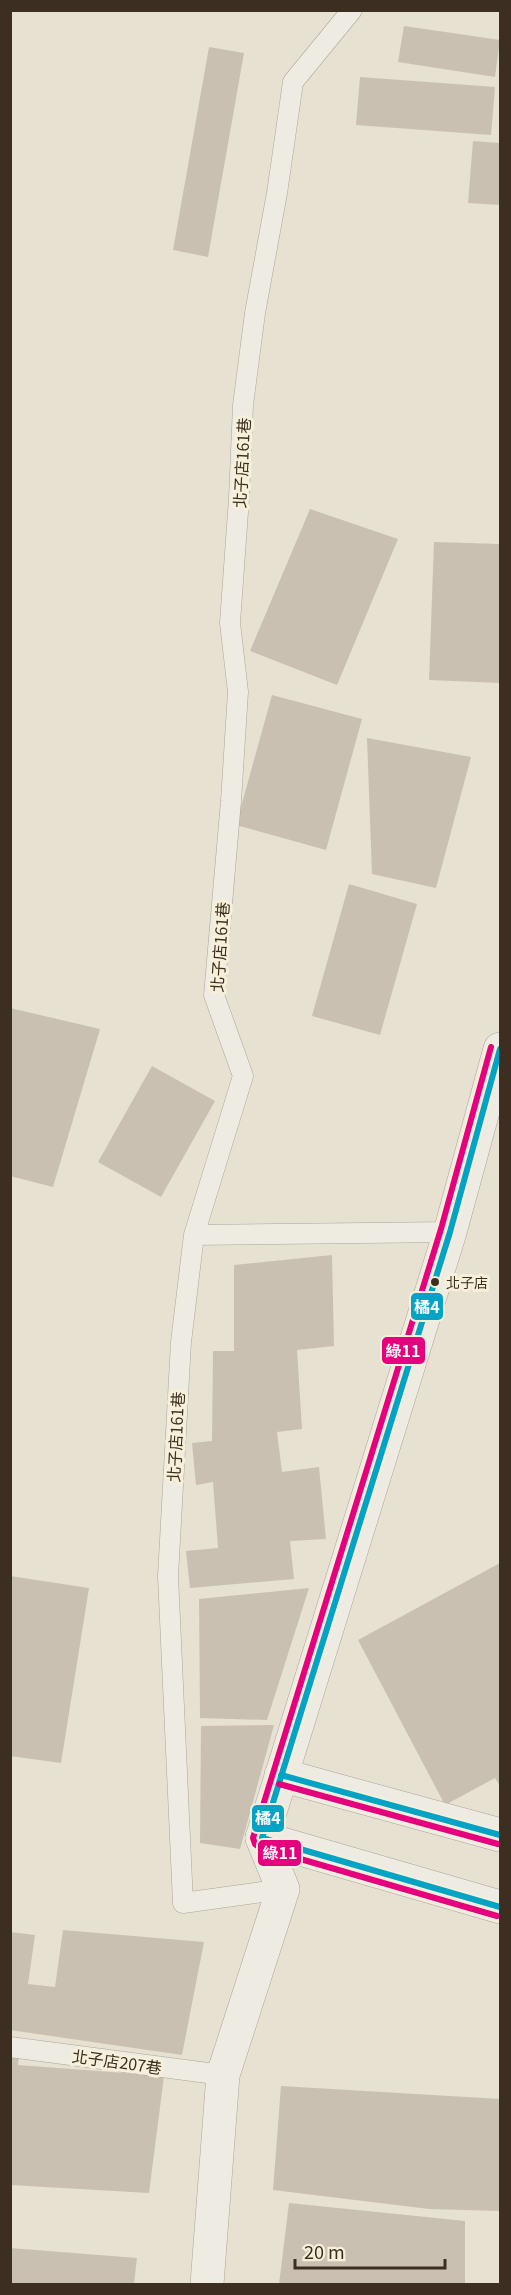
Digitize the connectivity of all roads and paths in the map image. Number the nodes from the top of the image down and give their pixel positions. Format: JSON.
{"nodes":[{"id":1,"x":352,"y":10,"type":"edge"},
{"id":2,"x":500,"y":1054,"type":"edge"},
{"id":3,"x":450,"y":1232,"type":"junction"},
{"id":4,"x":194,"y":1235,"type":"junction"},
{"id":5,"x":281,"y":1775,"type":"junction"},
{"id":6,"x":501,"y":1835,"type":"edge"},
{"id":7,"x":262,"y":1838,"type":"junction"},
{"id":8,"x":283,"y":1889,"type":"junction"},
{"id":9,"x":501,"y":1907,"type":"edge"},
{"id":10,"x":10,"y":2047,"type":"edge"},
{"id":11,"x":223,"y":2075,"type":"junction"},
{"id":12,"x":207,"y":2284,"type":"edge"}],
"edges":[{"from":1,"to":4,"type":"lane","name":"北子店161巷"},
{"from":2,"to":3,"type":"street"},
{"from":3,"to":4,"type":"lane"},
{"from":3,"to":5,"type":"street"},
{"from":4,"to":8,"type":"lane","name":"北子店161巷"},
{"from":5,"to":6,"type":"street"},
{"from":5,"to":7,"type":"street"},
{"from":7,"to":8,"type":"street"},
{"from":7,"to":9,"type":"street"},
{"from":8,"to":11,"type":"street"},
{"from":10,"to":11,"type":"lane","name":"北子店207巷"},
{"from":11,"to":12,"type":"street"}]}
